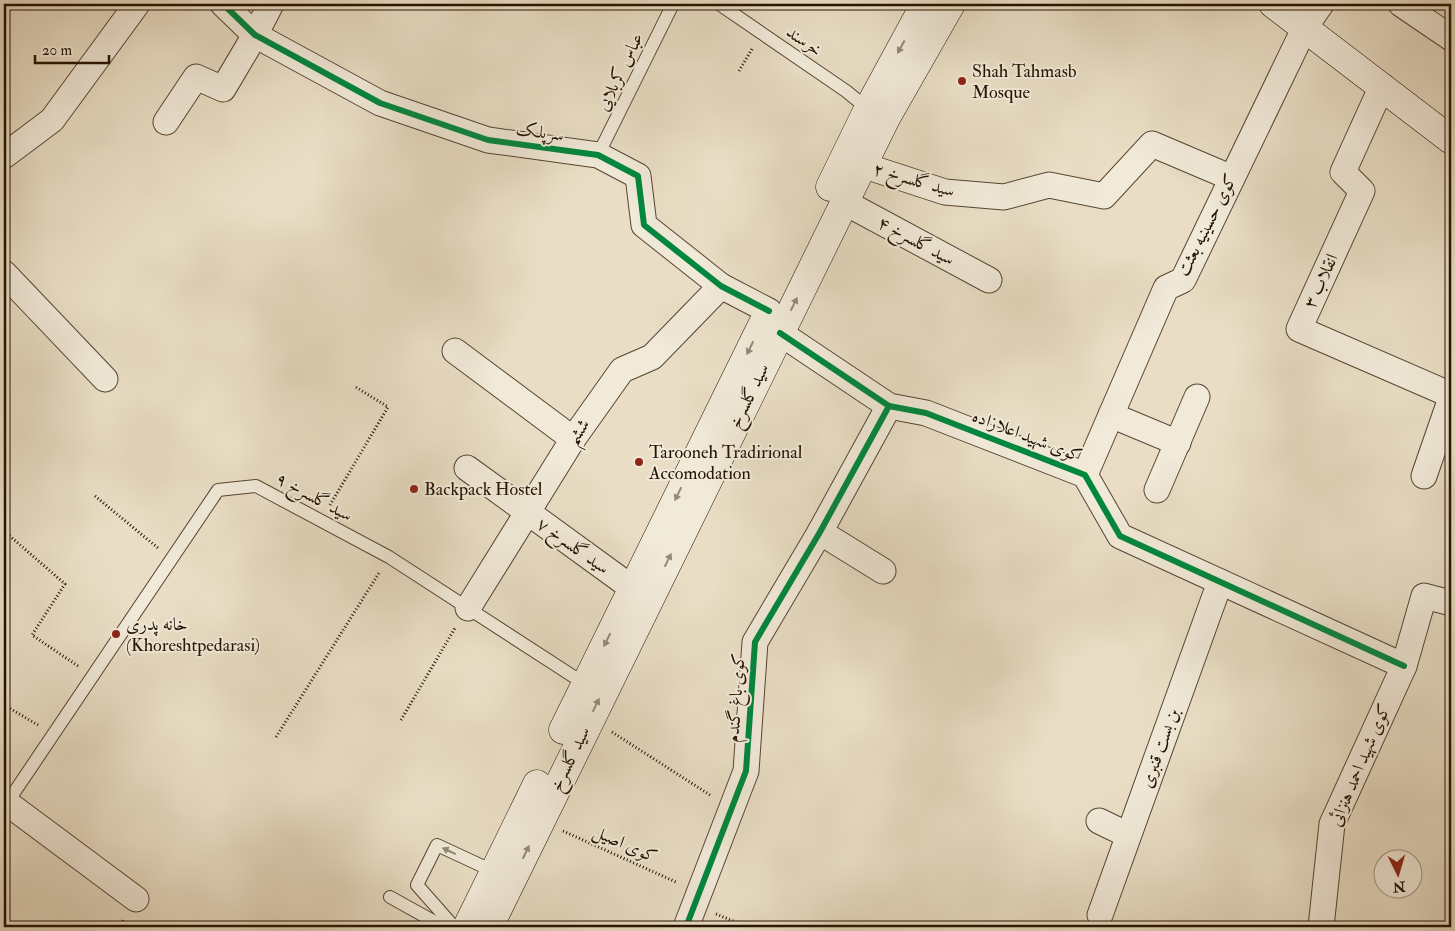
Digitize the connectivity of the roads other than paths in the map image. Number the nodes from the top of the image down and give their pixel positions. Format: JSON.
{"nodes":[{"id":1,"x":137,"y":4,"type":"edge"},
{"id":2,"x":223,"y":4,"type":"edge"},
{"id":3,"x":271,"y":4,"type":"edge"},
{"id":4,"x":673,"y":4,"type":"edge"},
{"id":5,"x":719,"y":4,"type":"edge"},
{"id":6,"x":925,"y":4,"type":"edge"},
{"id":7,"x":951,"y":4,"type":"edge"},
{"id":8,"x":1273,"y":4,"type":"edge"},
{"id":9,"x":1321,"y":4,"type":"edge"},
{"id":10,"x":1401,"y":4,"type":"edge"},
{"id":11,"x":1304,"y":28,"type":"junction"},
{"id":12,"x":255,"y":35,"type":"junction"},
{"id":13,"x":1451,"y":38,"type":"edge"},
{"id":14,"x":1382,"y":86,"type":"junction"},
{"id":15,"x":868,"y":109,"type":"junction"},
{"id":16,"x":166,"y":122,"type":"dead end"},
{"id":17,"x":1451,"y":140,"type":"edge"},
{"id":18,"x":598,"y":155,"type":"junction"},
{"id":19,"x":4,"y":156,"type":"edge"},
{"id":20,"x":862,"y":165,"type":"junction"},
{"id":21,"x":1232,"y":178,"type":"junction"},
{"id":22,"x":844,"y":202,"type":"junction"},
{"id":23,"x":4,"y":273,"type":"edge"},
{"id":24,"x":989,"y":280,"type":"dead end"},
{"id":25,"x":721,"y":286,"type":"junction"},
{"id":26,"x":774,"y":322,"type":"junction"},
{"id":27,"x":455,"y":351,"type":"dead end"},
{"id":28,"x":104,"y":379,"type":"dead end"},
{"id":29,"x":1196,"y":397,"type":"dead end"},
{"id":30,"x":1451,"y":397,"type":"edge"},
{"id":31,"x":889,"y":406,"type":"junction"},
{"id":32,"x":1111,"y":415,"type":"junction"},
{"id":33,"x":573,"y":439,"type":"junction"},
{"id":34,"x":1178,"y":443,"type":"junction"},
{"id":35,"x":467,"y":468,"type":"dead end"},
{"id":36,"x":1085,"y":475,"type":"junction"},
{"id":37,"x":1424,"y":476,"type":"dead end"},
{"id":38,"x":1157,"y":490,"type":"dead end"},
{"id":39,"x":528,"y":514,"type":"junction"},
{"id":40,"x":820,"y":532,"type":"junction"},
{"id":41,"x":884,"y":571,"type":"dead end"},
{"id":42,"x":1220,"y":582,"type":"junction"},
{"id":43,"x":632,"y":588,"type":"junction"},
{"id":44,"x":1451,"y":603,"type":"edge"},
{"id":45,"x":468,"y":608,"type":"junction"},
{"id":46,"x":1404,"y":666,"type":"junction"},
{"id":47,"x":585,"y":684,"type":"junction"},
{"id":48,"x":6,"y":806,"type":"edge"},
{"id":49,"x":1099,"y":820,"type":"dead end"},
{"id":50,"x":1128,"y":835,"type":"junction"},
{"id":51,"x":503,"y":876,"type":"junction"},
{"id":52,"x":390,"y":897,"type":"dead end"},
{"id":53,"x":136,"y":898,"type":"dead end"},
{"id":54,"x":693,"y":909,"type":"edge"},
{"id":55,"x":1100,"y":914,"type":"dead end"},
{"id":56,"x":444,"y":927,"type":"edge"},
{"id":57,"x":454,"y":927,"type":"edge"},
{"id":58,"x":467,"y":927,"type":"edge"},
{"id":59,"x":490,"y":927,"type":"edge"},
{"id":60,"x":1321,"y":927,"type":"edge"}],
"edges":[{"from":1,"to":19,"type":"street"},
{"from":2,"to":12,"type":"street","name":"سرپلک"},
{"from":3,"to":12,"type":"street"},
{"from":4,"to":18,"type":"lane","name":"عباس کربلایی"},
{"from":5,"to":15,"type":"lane","name":"خرسند"},
{"from":6,"to":15,"type":"main road","name":"سید گلسرخ","one_way":true},
{"from":7,"to":20,"type":"main road","name":"سید گلسرخ"},
{"from":8,"to":11,"type":"main road"},
{"from":9,"to":11,"type":"street","name":"کوی حسینیه بعثت"},
{"from":10,"to":13,"type":"street"},
{"from":11,"to":14,"type":"main road"},
{"from":11,"to":21,"type":"street","name":"کوی حسینیه بعثت"},
{"from":12,"to":16,"type":"street"},
{"from":12,"to":18,"type":"street","name":"سرپلک"},
{"from":14,"to":17,"type":"main road"},
{"from":14,"to":30,"type":"street","name":"انقلاب ۳"},
{"from":15,"to":26,"type":"main road","name":"سید گلسرخ"},
{"from":18,"to":25,"type":"street","name":"سرپلک"},
{"from":20,"to":21,"type":"street","name":"سید گلسرخ ۲"},
{"from":20,"to":22,"type":"main road","name":"سید گلسرخ"},
{"from":21,"to":32,"type":"street","name":"کوی حسینیه بعثت"},
{"from":22,"to":24,"type":"street","name":"سید گلسرخ ۴"},
{"from":26,"to":22,"type":"main road","name":"سید گلسرخ","one_way":true},
{"from":23,"to":28,"type":"street"},
{"from":25,"to":26,"type":"street","name":"سرپلک"},
{"from":25,"to":33,"type":"street","name":"ششم"},
{"from":26,"to":31,"type":"street","name":"کوی شهید اعلازاده"},
{"from":26,"to":43,"type":"main road","name":"سید گلسرخ","one_way":true},
{"from":51,"to":26,"type":"main road","name":"سید گلسرخ","one_way":true},
{"from":27,"to":33,"type":"street"},
{"from":29,"to":34,"type":"street"},
{"from":30,"to":37,"type":"street"},
{"from":31,"to":36,"type":"street","name":"کوی شهید اعلازاده"},
{"from":31,"to":40,"type":"street","name":"کوی باغ گندم"},
{"from":32,"to":34,"type":"street"},
{"from":32,"to":36,"type":"street","name":"کوی حسینیه بعثت"},
{"from":33,"to":39,"type":"street","name":"ششم"},
{"from":34,"to":38,"type":"street"},
{"from":35,"to":39,"type":"street","name":"سید گلسرخ ۷"},
{"from":36,"to":42,"type":"street","name":"کوی شهید اعلازاده"},
{"from":39,"to":43,"type":"street","name":"سید گلسرخ ۷"},
{"from":39,"to":45,"type":"street","name":"ششم"},
{"from":40,"to":41,"type":"street"},
{"from":40,"to":54,"type":"street","name":"کوی باغ گندم"},
{"from":42,"to":46,"type":"street","name":"کوی شهید اعلازاده"},
{"from":42,"to":50,"type":"street","name":"بن بست قنبری"},
{"from":43,"to":47,"type":"main road","name":"سید گلسرخ","one_way":true},
{"from":44,"to":46,"type":"street","name":"کوی شهید احمد هنزائی"},
{"from":45,"to":47,"type":"lane","name":"سید گلسرخ ۹"},
{"from":45,"to":48,"type":"lane","name":"سید گلسرخ ۹"},
{"from":46,"to":60,"type":"street","name":"کوی شهید احمد هنزائی"},
{"from":47,"to":51,"type":"main road","name":"سید گلسرخ"},
{"from":48,"to":53,"type":"street"},
{"from":49,"to":50,"type":"street"},
{"from":50,"to":55,"type":"street","name":"بن بست قنبری"},
{"from":51,"to":57,"type":"lane","one_way":true},
{"from":51,"to":58,"type":"main road","name":"سید گلسرخ"},
{"from":51,"to":59,"type":"main road","name":"سید گلسرخ"},
{"from":52,"to":56,"type":"lane"}]}
